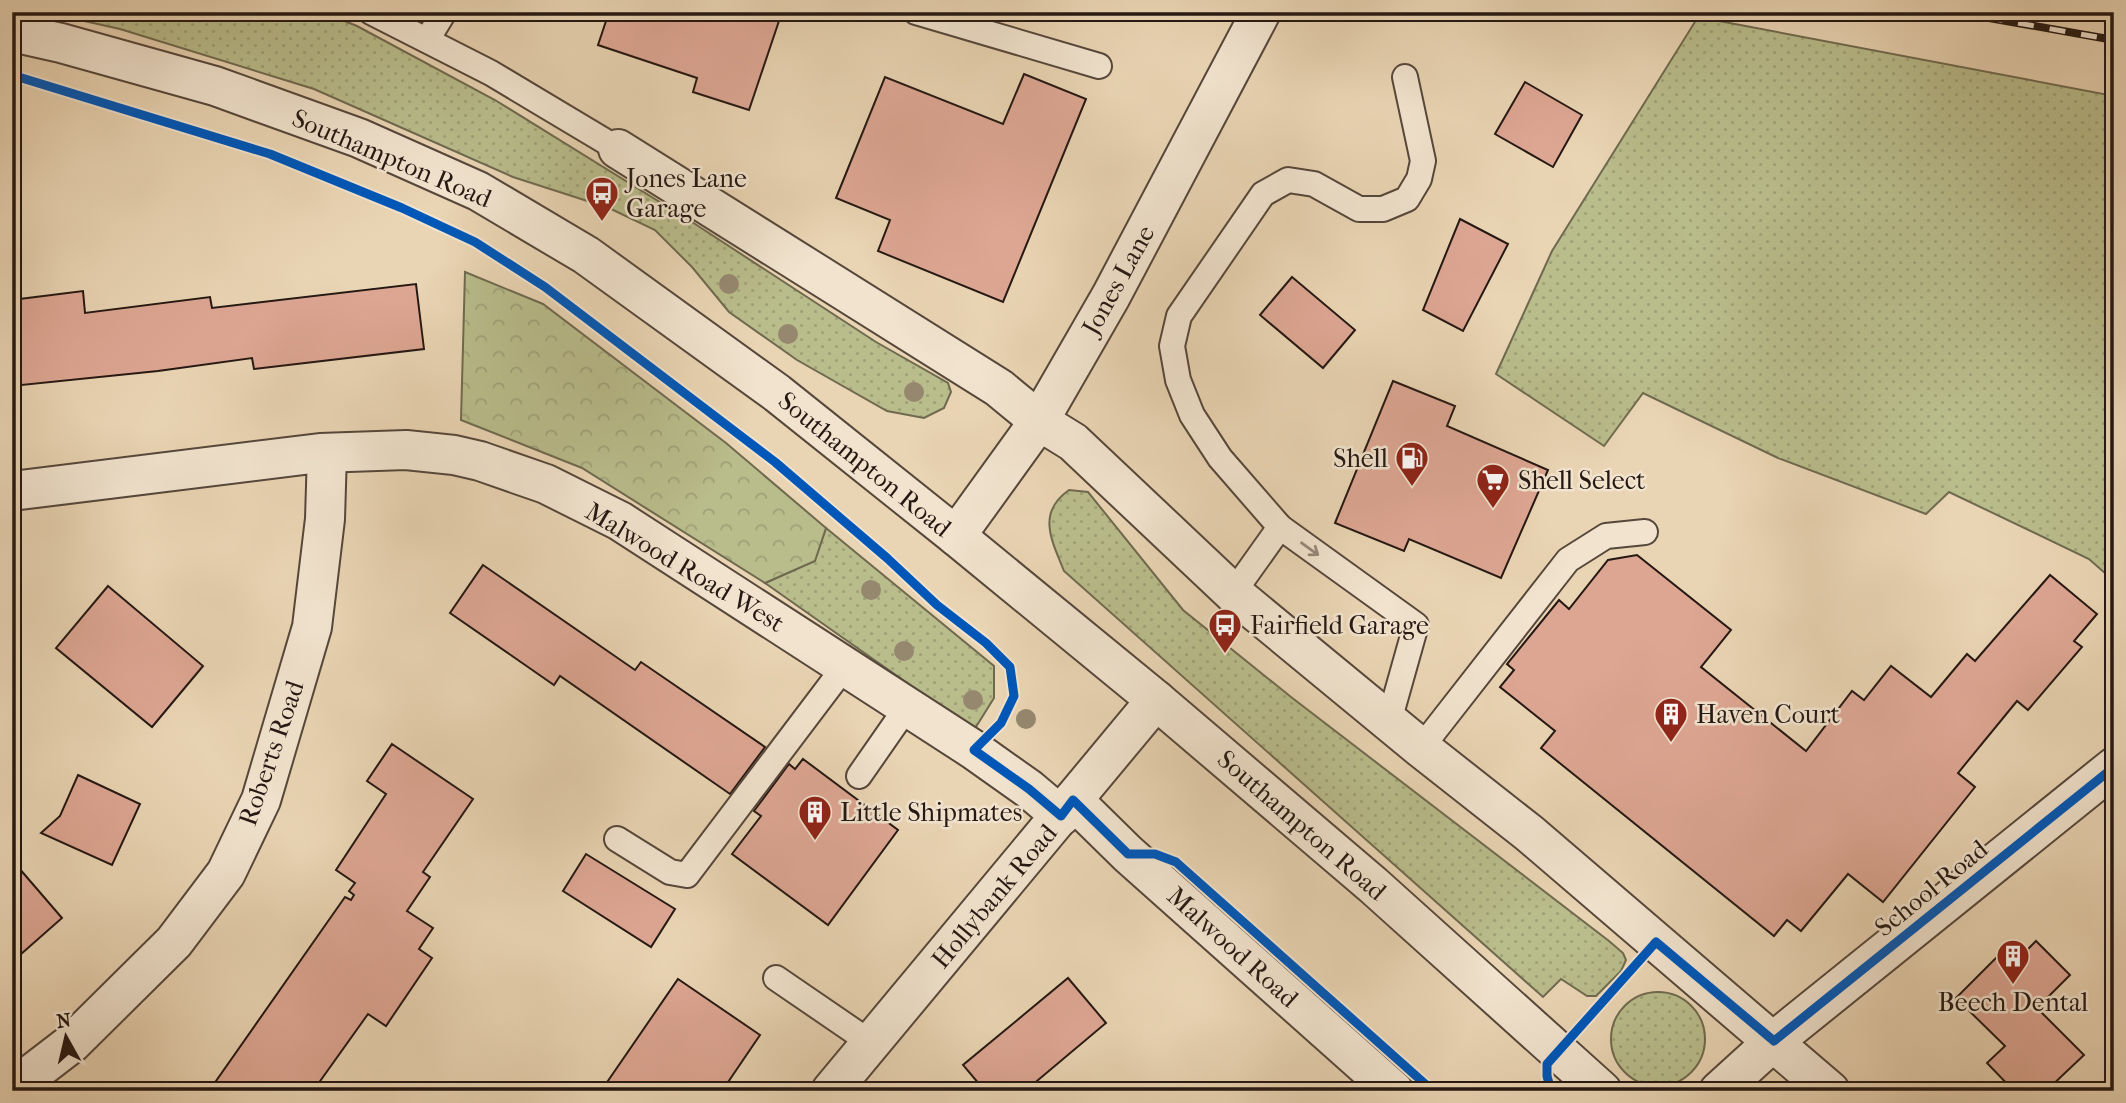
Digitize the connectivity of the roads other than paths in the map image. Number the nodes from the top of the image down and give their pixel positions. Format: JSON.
{"nodes":[{"id":1,"x":371,"y":12,"type":"edge"},
{"id":2,"x":444,"y":12,"type":"edge"},
{"id":3,"x":916,"y":12,"type":"edge"},
{"id":4,"x":1261,"y":12,"type":"edge"},
{"id":5,"x":12,"y":32,"type":"edge"},
{"id":6,"x":427,"y":40,"type":"junction"},
{"id":7,"x":1100,"y":66,"type":"dead end"},
{"id":8,"x":1405,"y":77,"type":"dead end"},
{"id":9,"x":618,"y":149,"type":"joint"},
{"id":10,"x":1039,"y":421,"type":"junction"},
{"id":11,"x":327,"y":453,"type":"junction"},
{"id":12,"x":12,"y":491,"type":"edge"},
{"id":13,"x":1280,"y":527,"type":"junction"},
{"id":14,"x":1645,"y":532,"type":"dead end"},
{"id":15,"x":956,"y":536,"type":"junction"},
{"id":16,"x":1233,"y":593,"type":"junction"},
{"id":17,"x":845,"y":666,"type":"junction"},
{"id":18,"x":1156,"y":701,"type":"junction"},
{"id":19,"x":907,"y":707,"type":"junction"},
{"id":20,"x":1389,"y":721,"type":"junction"},
{"id":21,"x":1421,"y":748,"type":"junction"},
{"id":22,"x":2114,"y":767,"type":"edge"},
{"id":23,"x":859,"y":776,"type":"dead end"},
{"id":24,"x":1067,"y":808,"type":"junction"},
{"id":25,"x":617,"y":839,"type":"dead end"},
{"id":26,"x":776,"y":978,"type":"dead end"},
{"id":27,"x":1774,"y":1041,"type":"junction"},
{"id":28,"x":871,"y":1043,"type":"junction"},
{"id":29,"x":12,"y":1089,"type":"edge"},
{"id":30,"x":831,"y":1091,"type":"edge"},
{"id":31,"x":1394,"y":1091,"type":"edge"},
{"id":32,"x":1602,"y":1091,"type":"edge"},
{"id":33,"x":1720,"y":1091,"type":"edge"},
{"id":34,"x":1830,"y":1091,"type":"edge"}],
"edges":[{"from":1,"to":6,"type":"lane"},
{"from":2,"to":6,"type":"lane"},
{"from":3,"to":7,"type":"lane"},
{"from":4,"to":10,"type":"street","name":"Jones Lane"},
{"from":5,"to":15,"type":"street","name":"Southampton Road"},
{"from":6,"to":9,"type":"lane"},
{"from":8,"to":13,"type":"lane"},
{"from":9,"to":10,"type":"street"},
{"from":10,"to":15,"type":"street","name":"Jones Lane"},
{"from":10,"to":16,"type":"street"},
{"from":11,"to":12,"type":"street","name":"Malwood Road West"},
{"from":11,"to":17,"type":"street","name":"Malwood Road West"},
{"from":11,"to":29,"type":"street","name":"Roberts Road"},
{"from":13,"to":16,"type":"lane"},
{"from":13,"to":20,"type":"lane","one_way":true},
{"from":14,"to":21,"type":"lane"},
{"from":15,"to":18,"type":"street","name":"Southampton Road"},
{"from":16,"to":20,"type":"street"},
{"from":17,"to":19,"type":"street","name":"Malwood Road West"},
{"from":17,"to":25,"type":"lane"},
{"from":18,"to":24,"type":"street","name":"Hollybank Road"},
{"from":18,"to":32,"type":"street","name":"Southampton Road"},
{"from":19,"to":23,"type":"lane"},
{"from":19,"to":24,"type":"street","name":"Malwood Road West"},
{"from":20,"to":21,"type":"street"},
{"from":21,"to":27,"type":"street"},
{"from":22,"to":27,"type":"street","name":"School Road"},
{"from":24,"to":28,"type":"street","name":"Hollybank Road"},
{"from":24,"to":31,"type":"street","name":"Malwood Road"},
{"from":26,"to":28,"type":"lane"},
{"from":27,"to":33,"type":"street","name":"School Road"},
{"from":27,"to":34,"type":"street"},
{"from":28,"to":30,"type":"street","name":"Hollybank Road"}]}
